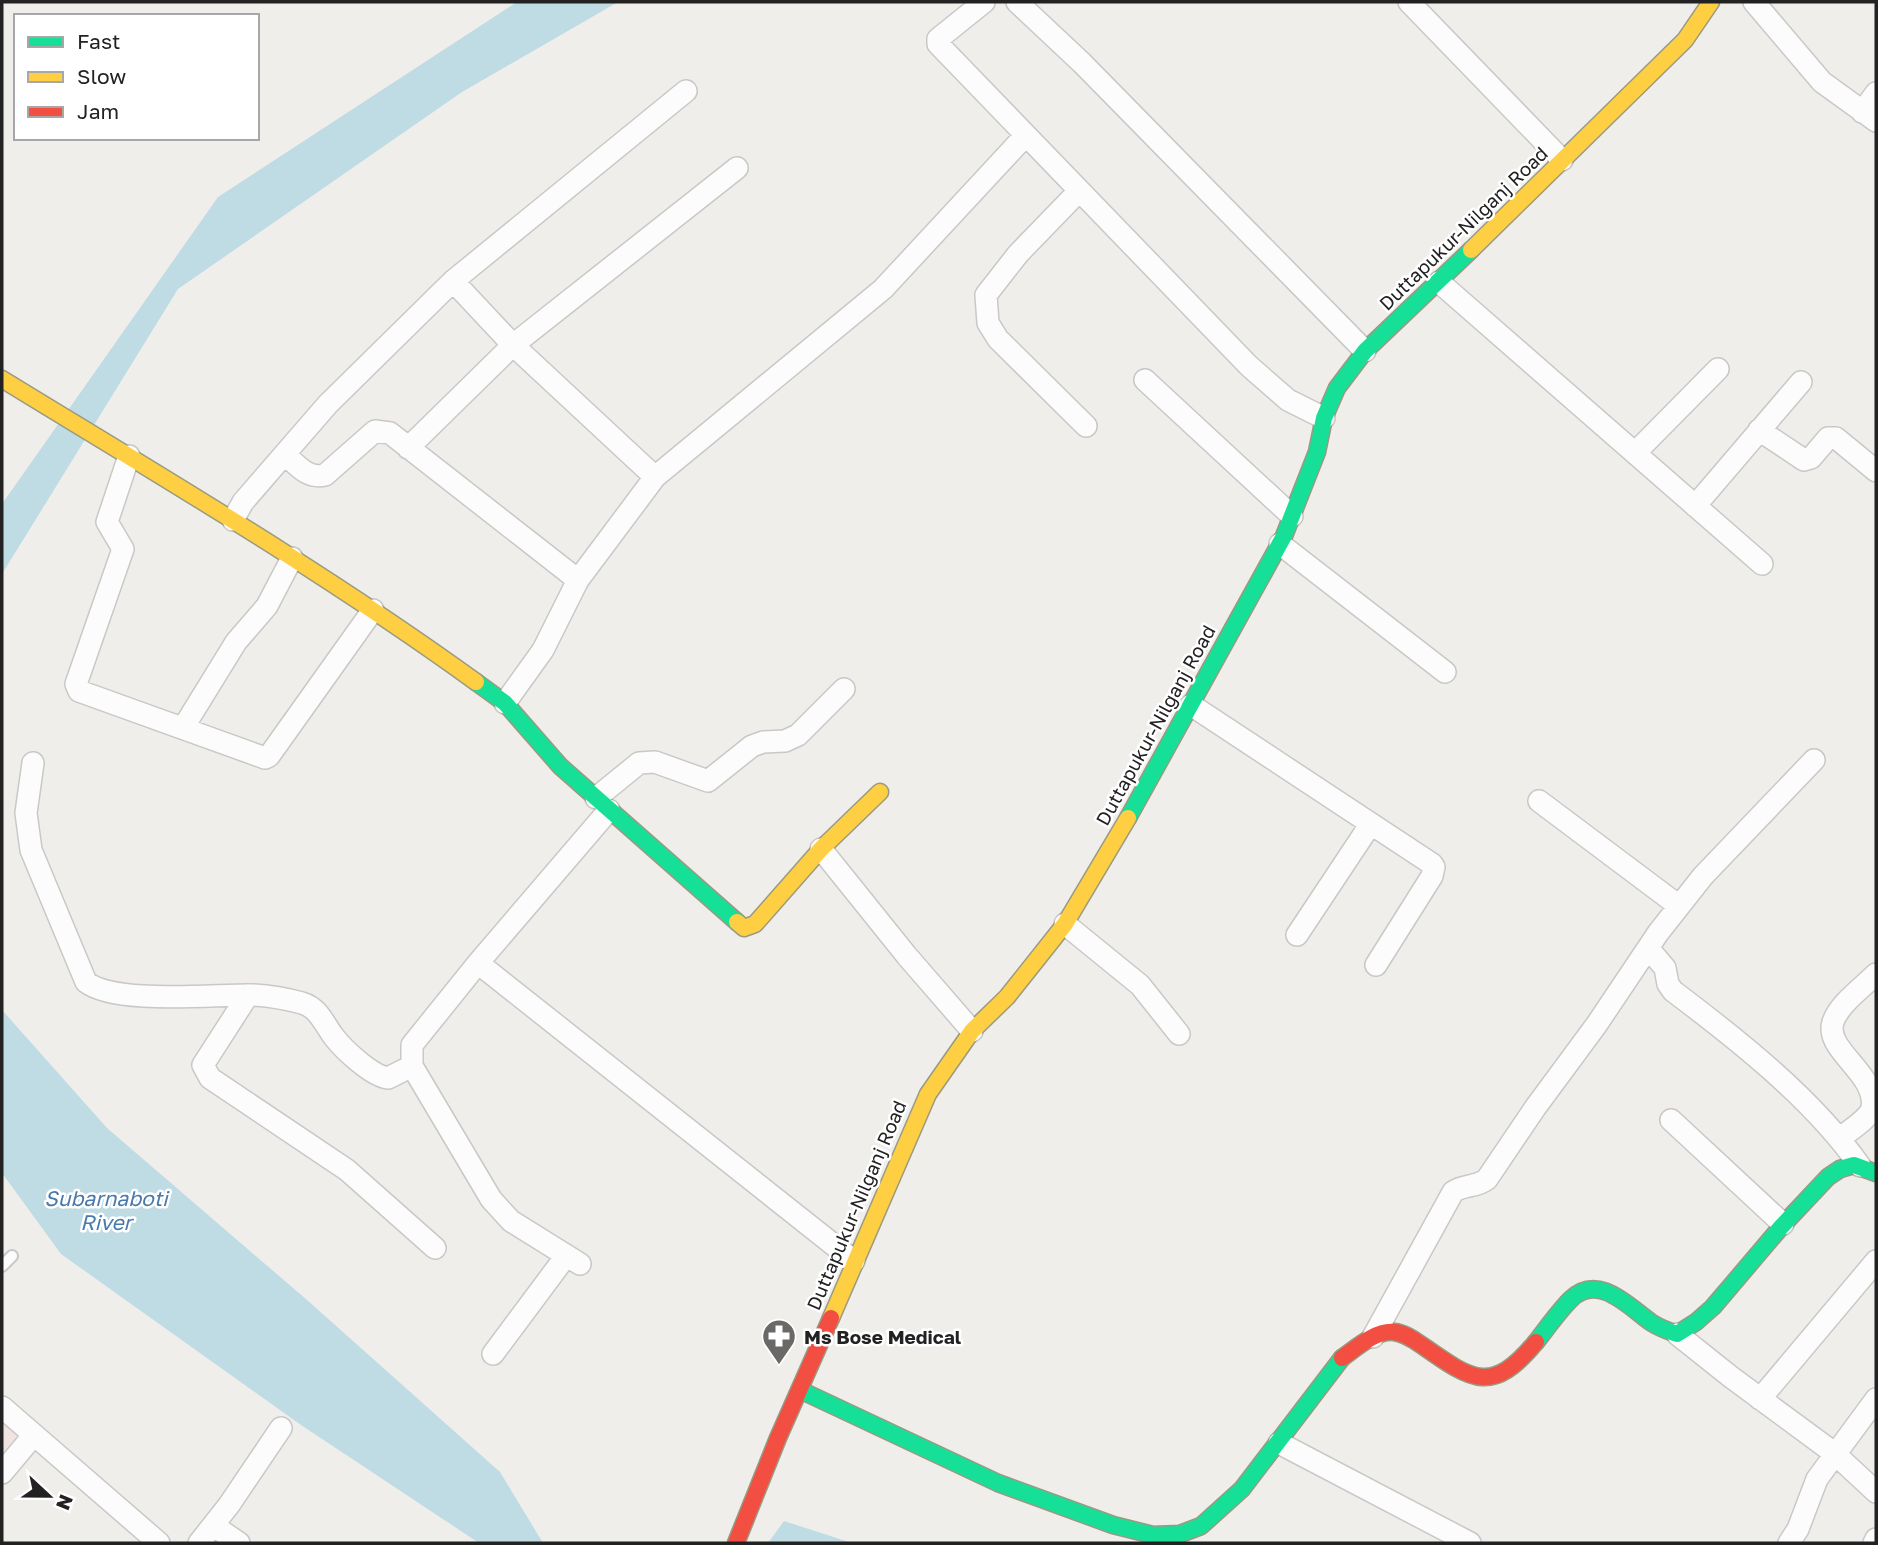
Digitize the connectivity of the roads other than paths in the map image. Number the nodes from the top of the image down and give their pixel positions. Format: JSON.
{"nodes":[{"id":1,"x":984,"y":2,"type":"edge"},
{"id":2,"x":1017,"y":2,"type":"edge"},
{"id":3,"x":1409,"y":2,"type":"edge"},
{"id":4,"x":1711,"y":2,"type":"edge"},
{"id":5,"x":1754,"y":2,"type":"edge"},
{"id":6,"x":686,"y":91,"type":"dead end"},
{"id":7,"x":1876,"y":93,"type":"edge"},
{"id":8,"x":1869,"y":117,"type":"edge"},
{"id":9,"x":1025,"y":136,"type":"junction"},
{"id":10,"x":1562,"y":160,"type":"junction"},
{"id":11,"x":737,"y":168,"type":"dead end"},
{"id":12,"x":1078,"y":192,"type":"junction"},
{"id":13,"x":453,"y":281,"type":"junction"},
{"id":14,"x":1439,"y":282,"type":"junction"},
{"id":15,"x":513,"y":345,"type":"junction"},
{"id":16,"x":1365,"y":351,"type":"junction"},
{"id":17,"x":1718,"y":369,"type":"dead end"},
{"id":18,"x":2,"y":379,"type":"edge"},
{"id":19,"x":1145,"y":380,"type":"dead end"},
{"id":20,"x":1801,"y":382,"type":"dead end"},
{"id":21,"x":1324,"y":418,"type":"junction"},
{"id":22,"x":1086,"y":426,"type":"dead end"},
{"id":23,"x":1759,"y":430,"type":"junction"},
{"id":24,"x":408,"y":448,"type":"junction"},
{"id":25,"x":1635,"y":453,"type":"junction"},
{"id":26,"x":285,"y":454,"type":"junction"},
{"id":27,"x":128,"y":456,"type":"junction"},
{"id":28,"x":1876,"y":471,"type":"edge"},
{"id":29,"x":655,"y":477,"type":"junction"},
{"id":30,"x":1695,"y":506,"type":"junction"},
{"id":31,"x":1292,"y":516,"type":"junction"},
{"id":32,"x":233,"y":520,"type":"junction"},
{"id":33,"x":1280,"y":544,"type":"junction"},
{"id":34,"x":292,"y":558,"type":"junction"},
{"id":35,"x":1762,"y":564,"type":"dead end"},
{"id":36,"x":578,"y":580,"type":"junction"},
{"id":37,"x":373,"y":610,"type":"junction"},
{"id":38,"x":1445,"y":671,"type":"dead end"},
{"id":39,"x":844,"y":689,"type":"dead end"},
{"id":40,"x":505,"y":703,"type":"junction"},
{"id":41,"x":1191,"y":705,"type":"junction"},
{"id":42,"x":183,"y":728,"type":"junction"},
{"id":43,"x":1814,"y":760,"type":"dead end"},
{"id":44,"x":33,"y":762,"type":"dead end"},
{"id":45,"x":880,"y":792,"type":"dead end"},
{"id":46,"x":1539,"y":801,"type":"dead end"},
{"id":47,"x":603,"y":804,"type":"junction"},
{"id":48,"x":1370,"y":825,"type":"junction"},
{"id":49,"x":821,"y":849,"type":"junction"},
{"id":50,"x":1679,"y":906,"type":"junction"},
{"id":51,"x":1065,"y":924,"type":"junction"},
{"id":52,"x":1297,"y":935,"type":"dead end"},
{"id":53,"x":1648,"y":948,"type":"junction"},
{"id":54,"x":478,"y":963,"type":"junction"},
{"id":55,"x":1376,"y":965,"type":"dead end"},
{"id":56,"x":1876,"y":974,"type":"edge"},
{"id":57,"x":248,"y":995,"type":"junction"},
{"id":58,"x":972,"y":1031,"type":"junction"},
{"id":59,"x":1179,"y":1034,"type":"dead end"},
{"id":60,"x":412,"y":1066,"type":"junction"},
{"id":61,"x":1671,"y":1120,"type":"dead end"},
{"id":62,"x":1840,"y":1138,"type":"junction"},
{"id":63,"x":1868,"y":1169,"type":"edge"},
{"id":64,"x":1783,"y":1224,"type":"junction"},
{"id":65,"x":435,"y":1248,"type":"dead end"},
{"id":66,"x":12,"y":1256,"type":"dead end"},
{"id":67,"x":854,"y":1261,"type":"junction"},
{"id":68,"x":1876,"y":1261,"type":"edge"},
{"id":69,"x":2,"y":1266,"type":"edge"},
{"id":70,"x":1677,"y":1334,"type":"junction"},
{"id":71,"x":1373,"y":1337,"type":"junction"},
{"id":72,"x":493,"y":1354,"type":"dead end"},
{"id":73,"x":800,"y":1390,"type":"junction"},
{"id":74,"x":1760,"y":1399,"type":"junction"},
{"id":75,"x":1876,"y":1399,"type":"edge"},
{"id":76,"x":2,"y":1407,"type":"edge"},
{"id":77,"x":281,"y":1428,"type":"dead end"},
{"id":78,"x":33,"y":1436,"type":"junction"},
{"id":79,"x":1279,"y":1443,"type":"junction"},
{"id":80,"x":1834,"y":1454,"type":"junction"},
{"id":81,"x":2,"y":1473,"type":"edge"},
{"id":82,"x":1876,"y":1492,"type":"edge"},
{"id":83,"x":214,"y":1525,"type":"junction"},
{"id":84,"x":159,"y":1543,"type":"edge"},
{"id":85,"x":199,"y":1543,"type":"edge"},
{"id":86,"x":239,"y":1543,"type":"edge"},
{"id":87,"x":736,"y":1543,"type":"edge"},
{"id":88,"x":1470,"y":1543,"type":"edge"},
{"id":89,"x":1789,"y":1543,"type":"edge"}],
"edges":[{"from":1,"to":9,"type":"street"},
{"from":2,"to":16,"type":"street"},
{"from":3,"to":10,"type":"street"},
{"from":4,"to":10,"type":"street","name":"Duttapukur-Nilganj Road"},
{"from":5,"to":8,"type":"street"},
{"from":6,"to":13,"type":"street"},
{"from":7,"to":8,"type":"street"},
{"from":9,"to":12,"type":"street"},
{"from":9,"to":29,"type":"street"},
{"from":10,"to":14,"type":"street","name":"Duttapukur-Nilganj Road"},
{"from":11,"to":15,"type":"street"},
{"from":12,"to":21,"type":"street"},
{"from":12,"to":22,"type":"street"},
{"from":13,"to":15,"type":"street"},
{"from":13,"to":26,"type":"street"},
{"from":14,"to":16,"type":"street","name":"Duttapukur-Nilganj Road"},
{"from":14,"to":25,"type":"street"},
{"from":15,"to":24,"type":"street"},
{"from":15,"to":29,"type":"street"},
{"from":16,"to":21,"type":"street","name":"Duttapukur-Nilganj Road"},
{"from":17,"to":25,"type":"street"},
{"from":18,"to":27,"type":"street"},
{"from":19,"to":31,"type":"street"},
{"from":20,"to":23,"type":"street"},
{"from":21,"to":31,"type":"street","name":"Duttapukur-Nilganj Road"},
{"from":23,"to":28,"type":"street"},
{"from":23,"to":30,"type":"street"},
{"from":24,"to":26,"type":"street"},
{"from":24,"to":36,"type":"street"},
{"from":25,"to":30,"type":"street"},
{"from":26,"to":32,"type":"street"},
{"from":27,"to":32,"type":"street"},
{"from":27,"to":42,"type":"street"},
{"from":29,"to":36,"type":"street"},
{"from":30,"to":35,"type":"street"},
{"from":31,"to":33,"type":"street","name":"Duttapukur-Nilganj Road"},
{"from":32,"to":34,"type":"street"},
{"from":33,"to":38,"type":"street"},
{"from":33,"to":41,"type":"street","name":"Duttapukur-Nilganj Road"},
{"from":34,"to":37,"type":"street"},
{"from":34,"to":42,"type":"street"},
{"from":36,"to":40,"type":"street"},
{"from":37,"to":40,"type":"street"},
{"from":37,"to":42,"type":"street"},
{"from":39,"to":47,"type":"street"},
{"from":40,"to":47,"type":"street"},
{"from":41,"to":48,"type":"street"},
{"from":41,"to":51,"type":"street","name":"Duttapukur-Nilganj Road"},
{"from":43,"to":50,"type":"street"},
{"from":44,"to":57,"type":"street"},
{"from":45,"to":49,"type":"street"},
{"from":46,"to":50,"type":"street"},
{"from":47,"to":49,"type":"street"},
{"from":47,"to":54,"type":"street"},
{"from":48,"to":52,"type":"street"},
{"from":48,"to":55,"type":"street"},
{"from":49,"to":58,"type":"street"},
{"from":50,"to":53,"type":"street"},
{"from":51,"to":58,"type":"street","name":"Duttapukur-Nilganj Road"},
{"from":51,"to":59,"type":"street"},
{"from":53,"to":62,"type":"street"},
{"from":53,"to":71,"type":"street"},
{"from":54,"to":60,"type":"street"},
{"from":54,"to":67,"type":"street"},
{"from":56,"to":62,"type":"street"},
{"from":57,"to":60,"type":"street"},
{"from":57,"to":65,"type":"street"},
{"from":58,"to":67,"type":"street","name":"Duttapukur-Nilganj Road"},
{"from":60,"to":72,"type":"street"},
{"from":61,"to":64,"type":"street"},
{"from":62,"to":63,"type":"street"},
{"from":63,"to":64,"type":"street"},
{"from":64,"to":70,"type":"street"},
{"from":66,"to":69,"type":"lane"},
{"from":67,"to":73,"type":"street","name":"Duttapukur-Nilganj Road"},
{"from":68,"to":74,"type":"street"},
{"from":70,"to":71,"type":"street"},
{"from":70,"to":74,"type":"street"},
{"from":71,"to":79,"type":"street"},
{"from":73,"to":79,"type":"street"},
{"from":73,"to":87,"type":"street","name":"Duttapukur-Nilganj Road"},
{"from":74,"to":80,"type":"street"},
{"from":75,"to":80,"type":"street"},
{"from":76,"to":78,"type":"street"},
{"from":77,"to":83,"type":"street"},
{"from":78,"to":81,"type":"street"},
{"from":78,"to":84,"type":"street"},
{"from":79,"to":88,"type":"street"},
{"from":80,"to":82,"type":"street"},
{"from":80,"to":89,"type":"street"},
{"from":83,"to":85,"type":"street"},
{"from":83,"to":86,"type":"street"}]}
